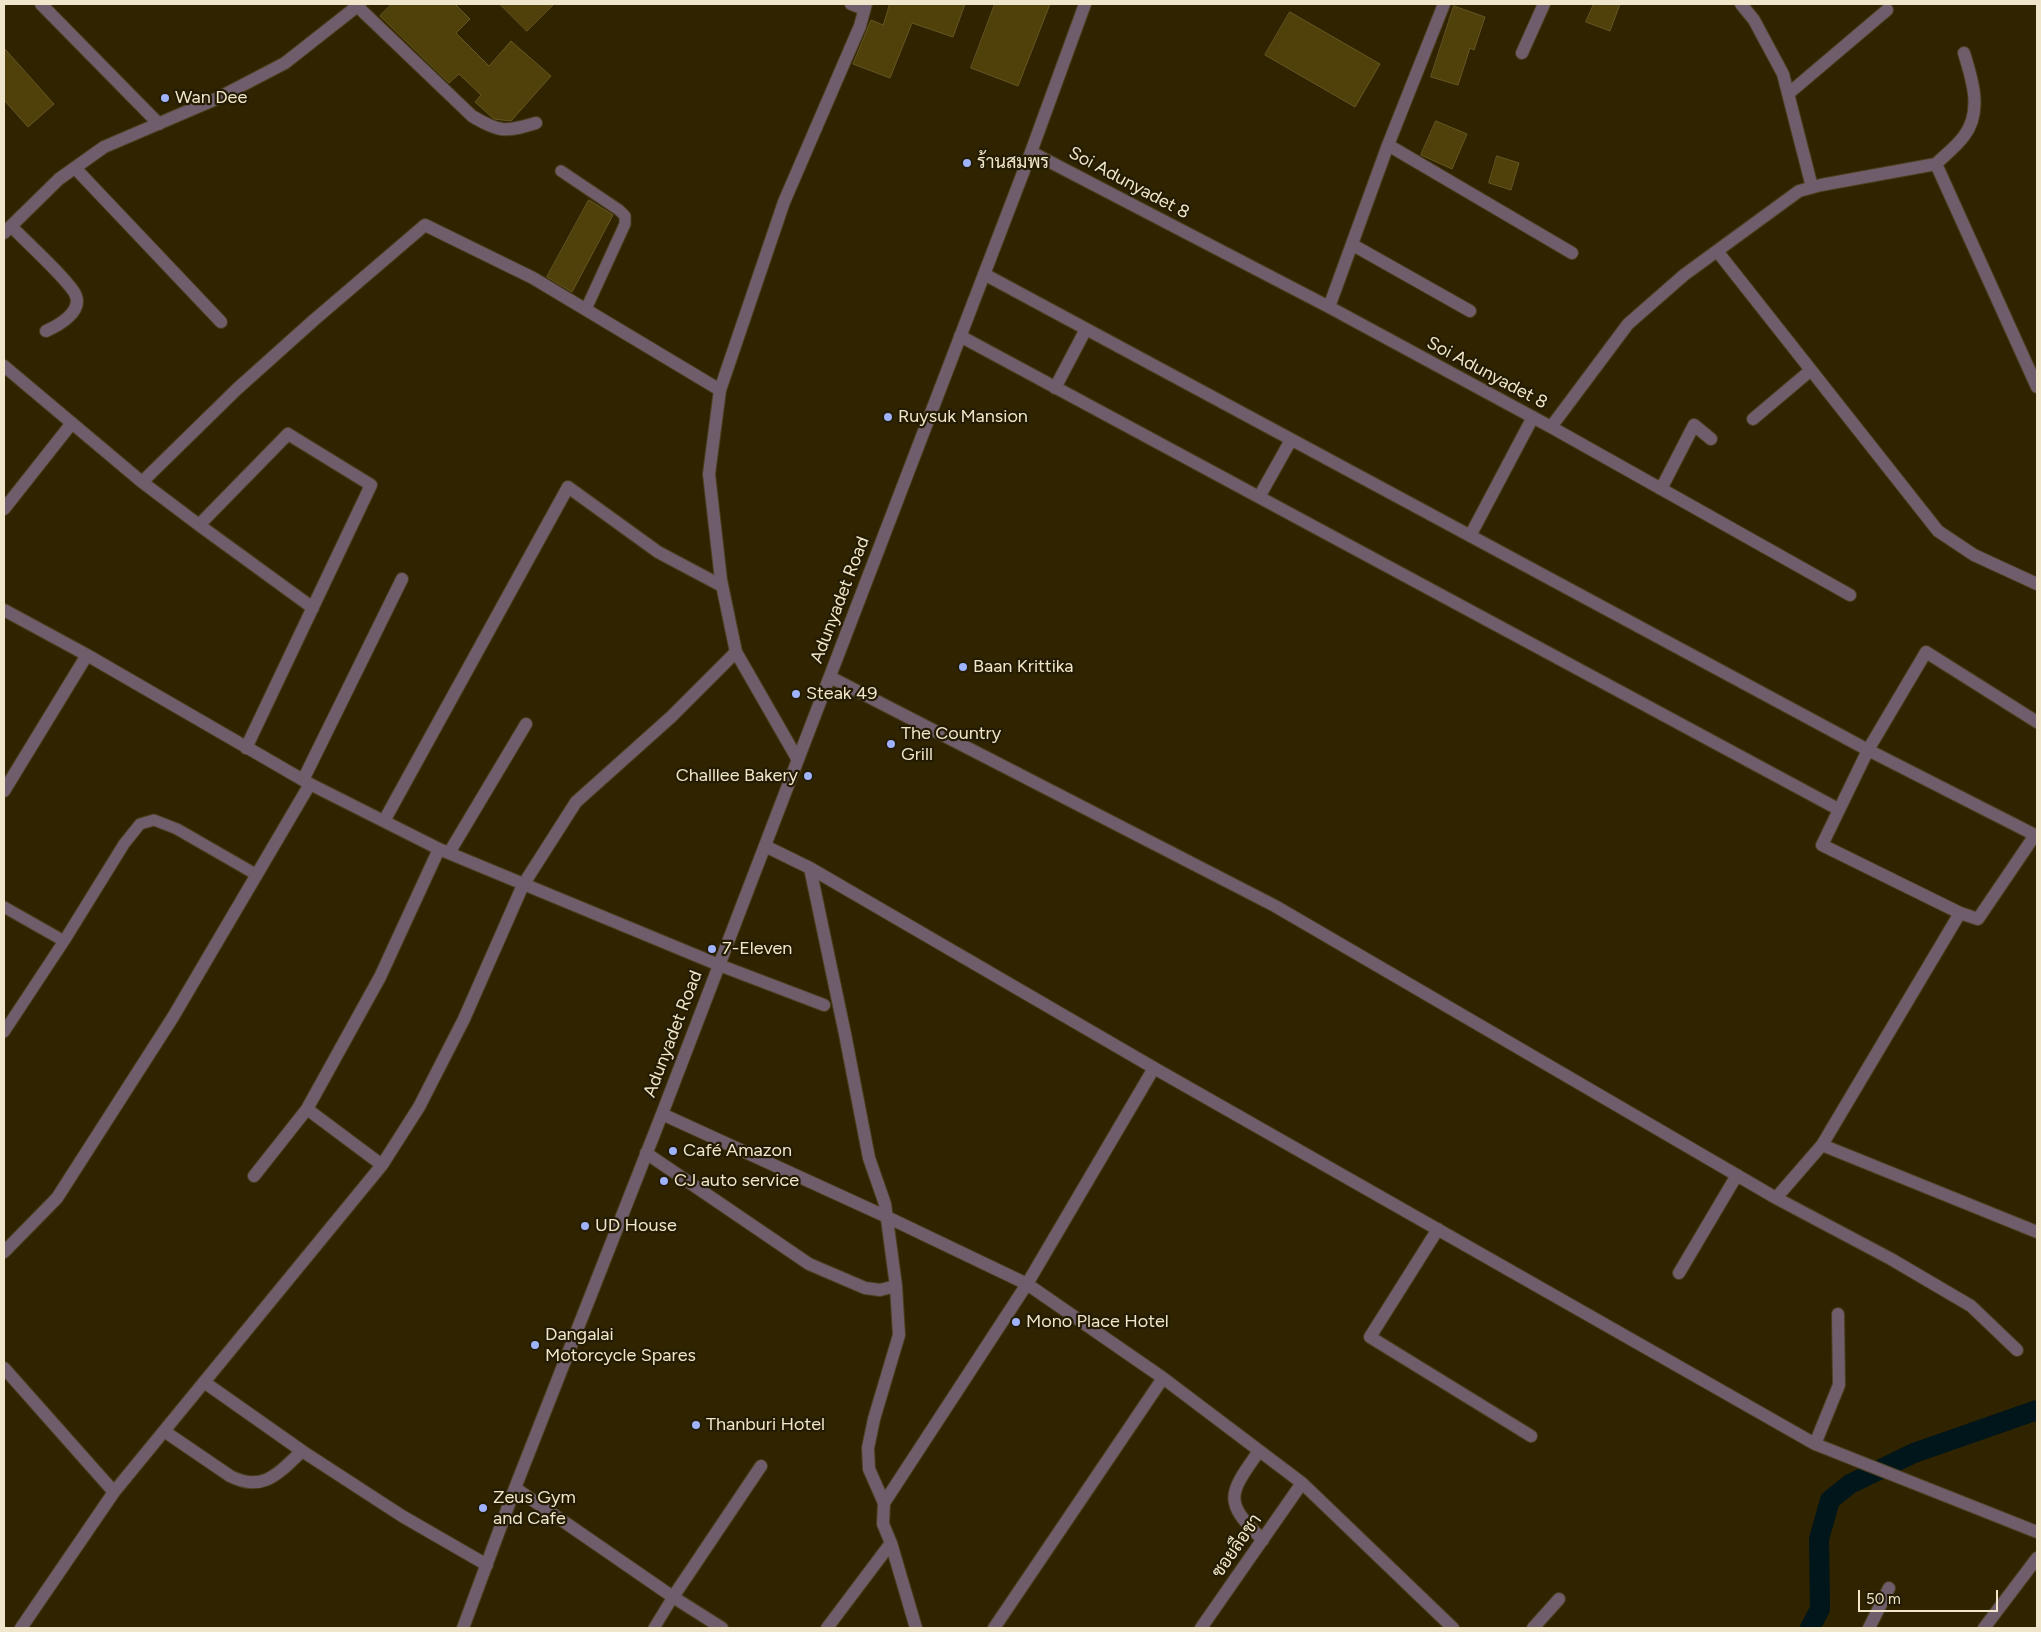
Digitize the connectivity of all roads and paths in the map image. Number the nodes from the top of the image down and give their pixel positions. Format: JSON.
{"nodes":[{"id":1,"x":41,"y":4,"type":"edge"},
{"id":2,"x":851,"y":4,"type":"edge"},
{"id":3,"x":1085,"y":4,"type":"edge"},
{"id":4,"x":1444,"y":4,"type":"edge"},
{"id":5,"x":1544,"y":4,"type":"edge"},
{"id":6,"x":1740,"y":4,"type":"edge"},
{"id":7,"x":359,"y":5,"type":"edge"},
{"id":8,"x":865,"y":6,"type":"edge"},
{"id":9,"x":1887,"y":10,"type":"dead end"},
{"id":10,"x":1964,"y":52,"type":"dead end"},
{"id":11,"x":1522,"y":53,"type":"dead end"},
{"id":12,"x":1788,"y":94,"type":"junction"},
{"id":13,"x":536,"y":123,"type":"dead end"},
{"id":14,"x":159,"y":124,"type":"junction"},
{"id":15,"x":1388,"y":145,"type":"junction"},
{"id":16,"x":1032,"y":152,"type":"junction"},
{"id":17,"x":1936,"y":164,"type":"junction"},
{"id":18,"x":75,"y":168,"type":"junction"},
{"id":19,"x":562,"y":171,"type":"dead end"},
{"id":20,"x":1812,"y":187,"type":"junction"},
{"id":21,"x":7,"y":229,"type":"edge"},
{"id":22,"x":1352,"y":245,"type":"junction"},
{"id":23,"x":1717,"y":251,"type":"junction"},
{"id":24,"x":1572,"y":253,"type":"dead end"},
{"id":25,"x":984,"y":274,"type":"junction"},
{"id":26,"x":1329,"y":307,"type":"junction"},
{"id":27,"x":586,"y":309,"type":"junction"},
{"id":28,"x":1470,"y":311,"type":"dead end"},
{"id":29,"x":221,"y":322,"type":"dead end"},
{"id":30,"x":1086,"y":329,"type":"junction"},
{"id":31,"x":46,"y":331,"type":"dead end"},
{"id":32,"x":960,"y":336,"type":"junction"},
{"id":33,"x":4,"y":366,"type":"edge"},
{"id":34,"x":1811,"y":370,"type":"junction"},
{"id":35,"x":1055,"y":388,"type":"junction"},
{"id":36,"x":2037,"y":388,"type":"edge"},
{"id":37,"x":720,"y":390,"type":"junction"},
{"id":38,"x":1533,"y":417,"type":"junction"},
{"id":39,"x":1753,"y":419,"type":"dead end"},
{"id":40,"x":72,"y":424,"type":"junction"},
{"id":41,"x":1551,"y":427,"type":"junction"},
{"id":42,"x":1711,"y":439,"type":"dead end"},
{"id":43,"x":1291,"y":440,"type":"junction"},
{"id":44,"x":142,"y":482,"type":"junction"},
{"id":45,"x":1662,"y":489,"type":"junction"},
{"id":46,"x":1259,"y":497,"type":"junction"},
{"id":47,"x":4,"y":509,"type":"edge"},
{"id":48,"x":200,"y":525,"type":"junction"},
{"id":49,"x":1470,"y":536,"type":"junction"},
{"id":50,"x":402,"y":579,"type":"dead end"},
{"id":51,"x":2037,"y":584,"type":"edge"},
{"id":52,"x":722,"y":586,"type":"junction"},
{"id":53,"x":1850,"y":595,"type":"dead end"},
{"id":54,"x":313,"y":608,"type":"junction"},
{"id":55,"x":4,"y":610,"type":"edge"},
{"id":56,"x":736,"y":652,"type":"junction"},
{"id":57,"x":87,"y":655,"type":"junction"},
{"id":58,"x":830,"y":677,"type":"junction"},
{"id":59,"x":2037,"y":722,"type":"edge"},
{"id":60,"x":526,"y":724,"type":"dead end"},
{"id":61,"x":246,"y":748,"type":"junction"},
{"id":62,"x":1868,"y":750,"type":"junction"},
{"id":63,"x":798,"y":760,"type":"junction"},
{"id":64,"x":307,"y":782,"type":"junction"},
{"id":65,"x":4,"y":791,"type":"edge"},
{"id":66,"x":1838,"y":809,"type":"junction"},
{"id":67,"x":384,"y":821,"type":"junction"},
{"id":68,"x":765,"y":846,"type":"junction"},
{"id":69,"x":444,"y":851,"type":"junction"},
{"id":70,"x":810,"y":868,"type":"junction"},
{"id":71,"x":257,"y":875,"type":"junction"},
{"id":72,"x":524,"y":885,"type":"junction"},
{"id":73,"x":4,"y":907,"type":"edge"},
{"id":74,"x":1960,"y":913,"type":"junction"},
{"id":75,"x":64,"y":941,"type":"junction"},
{"id":76,"x":718,"y":965,"type":"junction"},
{"id":77,"x":824,"y":1005,"type":"dead end"},
{"id":78,"x":4,"y":1032,"type":"edge"},
{"id":79,"x":1154,"y":1068,"type":"junction"},
{"id":80,"x":307,"y":1109,"type":"junction"},
{"id":81,"x":662,"y":1114,"type":"junction"},
{"id":82,"x":1822,"y":1145,"type":"junction"},
{"id":83,"x":646,"y":1153,"type":"junction"},
{"id":84,"x":382,"y":1165,"type":"junction"},
{"id":85,"x":1737,"y":1175,"type":"junction"},
{"id":86,"x":254,"y":1176,"type":"dead end"},
{"id":87,"x":1776,"y":1198,"type":"junction"},
{"id":88,"x":887,"y":1217,"type":"junction"},
{"id":89,"x":1438,"y":1229,"type":"junction"},
{"id":90,"x":2037,"y":1232,"type":"edge"},
{"id":91,"x":4,"y":1252,"type":"edge"},
{"id":92,"x":1679,"y":1274,"type":"dead end"},
{"id":93,"x":1026,"y":1284,"type":"junction"},
{"id":94,"x":896,"y":1286,"type":"junction"},
{"id":95,"x":1838,"y":1314,"type":"dead end"},
{"id":96,"x":2017,"y":1350,"type":"dead end"},
{"id":97,"x":4,"y":1368,"type":"edge"},
{"id":98,"x":1163,"y":1378,"type":"junction"},
{"id":99,"x":204,"y":1382,"type":"junction"},
{"id":100,"x":164,"y":1430,"type":"junction"},
{"id":101,"x":1531,"y":1436,"type":"dead end"},
{"id":102,"x":1814,"y":1444,"type":"junction"},
{"id":103,"x":302,"y":1451,"type":"junction"},
{"id":104,"x":1259,"y":1451,"type":"junction"},
{"id":105,"x":761,"y":1466,"type":"dead end"},
{"id":106,"x":1302,"y":1483,"type":"junction"},
{"id":107,"x":515,"y":1488,"type":"junction"},
{"id":108,"x":114,"y":1492,"type":"junction"},
{"id":109,"x":884,"y":1503,"type":"junction"},
{"id":110,"x":2037,"y":1532,"type":"edge"},
{"id":111,"x":1263,"y":1540,"type":"junction"},
{"id":112,"x":891,"y":1542,"type":"junction"},
{"id":113,"x":2037,"y":1558,"type":"edge"},
{"id":114,"x":487,"y":1565,"type":"junction"},
{"id":115,"x":1889,"y":1588,"type":"dead end"},
{"id":116,"x":673,"y":1597,"type":"junction"},
{"id":117,"x":1559,"y":1599,"type":"dead end"},
{"id":118,"x":914,"y":1626,"type":"edge"},
{"id":119,"x":21,"y":1628,"type":"edge"},
{"id":120,"x":463,"y":1628,"type":"edge"},
{"id":121,"x":654,"y":1628,"type":"edge"},
{"id":122,"x":722,"y":1628,"type":"edge"},
{"id":123,"x":826,"y":1628,"type":"edge"},
{"id":124,"x":994,"y":1628,"type":"edge"},
{"id":125,"x":1201,"y":1628,"type":"edge"},
{"id":126,"x":1453,"y":1628,"type":"edge"},
{"id":127,"x":1533,"y":1628,"type":"edge"},
{"id":128,"x":1869,"y":1628,"type":"edge"},
{"id":129,"x":1984,"y":1628,"type":"edge"}],
"edges":[{"from":1,"to":14,"type":"street"},
{"from":2,"to":8,"type":"street"},
{"from":3,"to":16,"type":"street","name":"Adunyadet Road"},
{"from":4,"to":15,"type":"street"},
{"from":5,"to":11,"type":"street"},
{"from":6,"to":12,"type":"street"},
{"from":7,"to":13,"type":"street"},
{"from":7,"to":14,"type":"street"},
{"from":8,"to":37,"type":"street"},
{"from":9,"to":12,"type":"street"},
{"from":10,"to":17,"type":"street"},
{"from":12,"to":20,"type":"street"},
{"from":14,"to":18,"type":"street"},
{"from":15,"to":22,"type":"street"},
{"from":15,"to":24,"type":"street"},
{"from":16,"to":25,"type":"street","name":"Adunyadet Road"},
{"from":16,"to":26,"type":"street","name":"Soi Adunyadet 8"},
{"from":17,"to":20,"type":"street","name":"Soi Adunyadet 8"},
{"from":17,"to":36,"type":"street"},
{"from":18,"to":21,"type":"street"},
{"from":18,"to":29,"type":"street"},
{"from":19,"to":27,"type":"lane"},
{"from":20,"to":23,"type":"street","name":"Soi Adunyadet 8"},
{"from":21,"to":31,"type":"street"},
{"from":22,"to":26,"type":"street"},
{"from":22,"to":28,"type":"street"},
{"from":23,"to":34,"type":"street"},
{"from":23,"to":41,"type":"street","name":"Soi Adunyadet 8"},
{"from":25,"to":30,"type":"street"},
{"from":25,"to":32,"type":"street","name":"Adunyadet Road"},
{"from":26,"to":38,"type":"street","name":"Soi Adunyadet 8"},
{"from":27,"to":37,"type":"street"},
{"from":27,"to":44,"type":"street"},
{"from":30,"to":35,"type":"street"},
{"from":30,"to":43,"type":"street"},
{"from":32,"to":35,"type":"street"},
{"from":32,"to":58,"type":"street","name":"Adunyadet Road"},
{"from":33,"to":40,"type":"street"},
{"from":34,"to":39,"type":"street"},
{"from":34,"to":51,"type":"street"},
{"from":35,"to":46,"type":"street"},
{"from":37,"to":52,"type":"street"},
{"from":38,"to":41,"type":"street","name":"Soi Adunyadet 8"},
{"from":38,"to":49,"type":"street"},
{"from":40,"to":44,"type":"street"},
{"from":40,"to":47,"type":"street"},
{"from":41,"to":45,"type":"street"},
{"from":42,"to":45,"type":"street"},
{"from":43,"to":46,"type":"street"},
{"from":43,"to":49,"type":"street"},
{"from":44,"to":48,"type":"street"},
{"from":45,"to":53,"type":"street"},
{"from":46,"to":66,"type":"street"},
{"from":48,"to":54,"type":"street"},
{"from":48,"to":54,"type":"street"},
{"from":49,"to":62,"type":"street"},
{"from":50,"to":64,"type":"street"},
{"from":52,"to":56,"type":"street"},
{"from":52,"to":67,"type":"street"},
{"from":54,"to":61,"type":"street"},
{"from":55,"to":57,"type":"street"},
{"from":56,"to":63,"type":"street"},
{"from":56,"to":72,"type":"street"},
{"from":57,"to":61,"type":"street"},
{"from":57,"to":65,"type":"street"},
{"from":58,"to":63,"type":"street","name":"Adunyadet Road"},
{"from":58,"to":85,"type":"street"},
{"from":59,"to":62,"type":"street"},
{"from":60,"to":69,"type":"street"},
{"from":61,"to":64,"type":"street"},
{"from":62,"to":66,"type":"street"},
{"from":62,"to":74,"type":"street"},
{"from":63,"to":68,"type":"street","name":"Adunyadet Road"},
{"from":64,"to":67,"type":"street"},
{"from":64,"to":71,"type":"street"},
{"from":66,"to":74,"type":"street"},
{"from":67,"to":69,"type":"street"},
{"from":68,"to":70,"type":"street"},
{"from":68,"to":76,"type":"street","name":"Adunyadet Road"},
{"from":69,"to":72,"type":"street"},
{"from":69,"to":80,"type":"street"},
{"from":70,"to":79,"type":"street"},
{"from":70,"to":88,"type":"street"},
{"from":71,"to":75,"type":"lane"},
{"from":71,"to":91,"type":"street"},
{"from":72,"to":76,"type":"street"},
{"from":72,"to":84,"type":"street"},
{"from":73,"to":75,"type":"lane"},
{"from":74,"to":82,"type":"street"},
{"from":75,"to":78,"type":"lane"},
{"from":76,"to":77,"type":"street"},
{"from":76,"to":81,"type":"street","name":"Adunyadet Road"},
{"from":79,"to":89,"type":"street"},
{"from":79,"to":93,"type":"street"},
{"from":80,"to":84,"type":"street"},
{"from":80,"to":86,"type":"street"},
{"from":81,"to":83,"type":"street","name":"Adunyadet Road"},
{"from":81,"to":88,"type":"street"},
{"from":82,"to":87,"type":"street"},
{"from":82,"to":90,"type":"street"},
{"from":83,"to":94,"type":"street"},
{"from":83,"to":107,"type":"street","name":"Adunyadet Road"},
{"from":84,"to":99,"type":"street"},
{"from":85,"to":87,"type":"street"},
{"from":85,"to":92,"type":"street"},
{"from":87,"to":96,"type":"street"},
{"from":88,"to":93,"type":"street"},
{"from":88,"to":94,"type":"street"},
{"from":89,"to":101,"type":"street"},
{"from":89,"to":102,"type":"street"},
{"from":93,"to":98,"type":"street"},
{"from":93,"to":109,"type":"street"},
{"from":94,"to":109,"type":"street"},
{"from":95,"to":102,"type":"street"},
{"from":97,"to":108,"type":"street"},
{"from":98,"to":104,"type":"street"},
{"from":98,"to":124,"type":"street"},
{"from":99,"to":100,"type":"street"},
{"from":99,"to":103,"type":"street"},
{"from":100,"to":103,"type":"street"},
{"from":100,"to":108,"type":"street"},
{"from":102,"to":110,"type":"street"},
{"from":103,"to":114,"type":"street"},
{"from":104,"to":106,"type":"street"},
{"from":104,"to":111,"type":"street"},
{"from":105,"to":116,"type":"street"},
{"from":106,"to":111,"type":"street","name":"ซอยลือชา"},
{"from":106,"to":126,"type":"street"},
{"from":107,"to":114,"type":"street","name":"Adunyadet Road"},
{"from":107,"to":116,"type":"street"},
{"from":108,"to":119,"type":"street"},
{"from":109,"to":112,"type":"street"},
{"from":111,"to":125,"type":"street","name":"ซอยลือชา"},
{"from":112,"to":118,"type":"street"},
{"from":112,"to":123,"type":"street"},
{"from":113,"to":129,"type":"street"},
{"from":114,"to":120,"type":"street","name":"Adunyadet Road"},
{"from":115,"to":128,"type":"street"},
{"from":116,"to":121,"type":"lane"},
{"from":116,"to":122,"type":"street"},
{"from":117,"to":127,"type":"street"}]}
